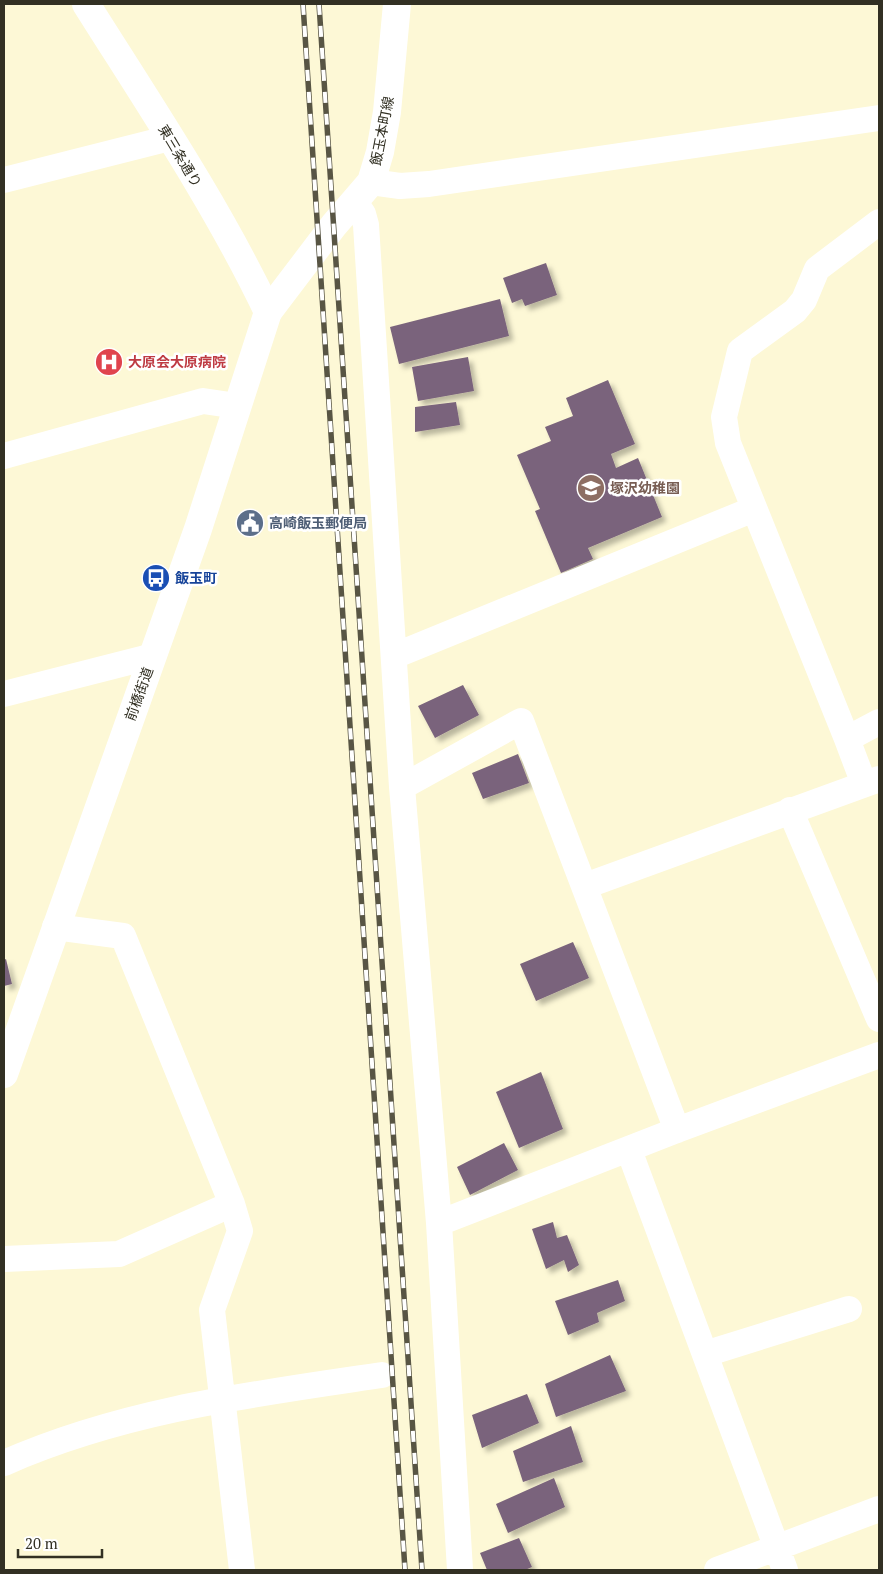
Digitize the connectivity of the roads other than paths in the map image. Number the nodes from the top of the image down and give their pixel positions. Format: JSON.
{"nodes":[{"id":1,"x":86,"y":4,"type":"edge"},
{"id":2,"x":396,"y":4,"type":"edge"},
{"id":3,"x":879,"y":118,"type":"edge"},
{"id":4,"x":170,"y":138,"type":"junction"},
{"id":5,"x":4,"y":180,"type":"edge"},
{"id":6,"x":363,"y":192,"type":"junction"},
{"id":7,"x":879,"y":222,"type":"edge"},
{"id":8,"x":268,"y":312,"type":"junction"},
{"id":9,"x":236,"y":406,"type":"junction"},
{"id":10,"x":4,"y":456,"type":"edge"},
{"id":11,"x":754,"y":509,"type":"junction"},
{"id":12,"x":153,"y":656,"type":"junction"},
{"id":13,"x":394,"y":656,"type":"junction"},
{"id":14,"x":4,"y":694,"type":"edge"},
{"id":15,"x":879,"y":722,"type":"edge"},
{"id":16,"x":847,"y":739,"type":"junction"},
{"id":17,"x":872,"y":782,"type":"edge"},
{"id":18,"x":402,"y":787,"type":"junction"},
{"id":19,"x":790,"y":810,"type":"junction"},
{"id":20,"x":585,"y":886,"type":"junction"},
{"id":21,"x":55,"y":927,"type":"junction"},
{"id":22,"x":879,"y":1019,"type":"edge"},
{"id":23,"x":879,"y":1055,"type":"edge"},
{"id":24,"x":4,"y":1074,"type":"edge"},
{"id":25,"x":677,"y":1130,"type":"junction"},
{"id":26,"x":629,"y":1150,"type":"junction"},
{"id":27,"x":232,"y":1204,"type":"junction"},
{"id":28,"x":439,"y":1223,"type":"junction"},
{"id":29,"x":4,"y":1259,"type":"edge"},
{"id":30,"x":849,"y":1309,"type":"dead end"},
{"id":31,"x":705,"y":1354,"type":"junction"},
{"id":32,"x":382,"y":1375,"type":"dead end"},
{"id":33,"x":223,"y":1398,"type":"junction"},
{"id":34,"x":4,"y":1463,"type":"edge"},
{"id":35,"x":879,"y":1510,"type":"edge"},
{"id":36,"x":781,"y":1559,"type":"edge"},
{"id":37,"x":242,"y":1570,"type":"edge"},
{"id":38,"x":460,"y":1570,"type":"edge"},
{"id":39,"x":716,"y":1570,"type":"edge"}],
"edges":[{"from":1,"to":4,"type":"main road","name":"東三条通り"},
{"from":2,"to":6,"type":"main road","name":"飯玉本町線"},
{"from":3,"to":6,"type":"street"},
{"from":4,"to":5,"type":"street"},
{"from":4,"to":8,"type":"main road","name":"東三条通り"},
{"from":6,"to":8,"type":"main road","name":"飯玉本町線"},
{"from":6,"to":13,"type":"street"},
{"from":7,"to":11,"type":"street"},
{"from":8,"to":9,"type":"main road","name":"前橋街道"},
{"from":9,"to":10,"type":"street"},
{"from":9,"to":12,"type":"main road","name":"前橋街道"},
{"from":11,"to":13,"type":"street"},
{"from":11,"to":16,"type":"street"},
{"from":12,"to":14,"type":"street"},
{"from":12,"to":21,"type":"main road","name":"前橋街道"},
{"from":13,"to":18,"type":"street"},
{"from":15,"to":16,"type":"street"},
{"from":16,"to":17,"type":"street"},
{"from":17,"to":19,"type":"street"},
{"from":18,"to":20,"type":"street"},
{"from":18,"to":28,"type":"street"},
{"from":19,"to":20,"type":"street"},
{"from":19,"to":22,"type":"street"},
{"from":20,"to":25,"type":"street"},
{"from":21,"to":24,"type":"main road","name":"前橋街道"},
{"from":21,"to":27,"type":"street"},
{"from":23,"to":25,"type":"street"},
{"from":25,"to":26,"type":"street"},
{"from":26,"to":28,"type":"street"},
{"from":26,"to":31,"type":"street"},
{"from":27,"to":29,"type":"street"},
{"from":27,"to":33,"type":"street"},
{"from":28,"to":38,"type":"street"},
{"from":30,"to":31,"type":"street"},
{"from":31,"to":36,"type":"street"},
{"from":32,"to":33,"type":"street"},
{"from":33,"to":34,"type":"street"},
{"from":33,"to":37,"type":"street"},
{"from":35,"to":36,"type":"street"},
{"from":36,"to":39,"type":"street"}]}
